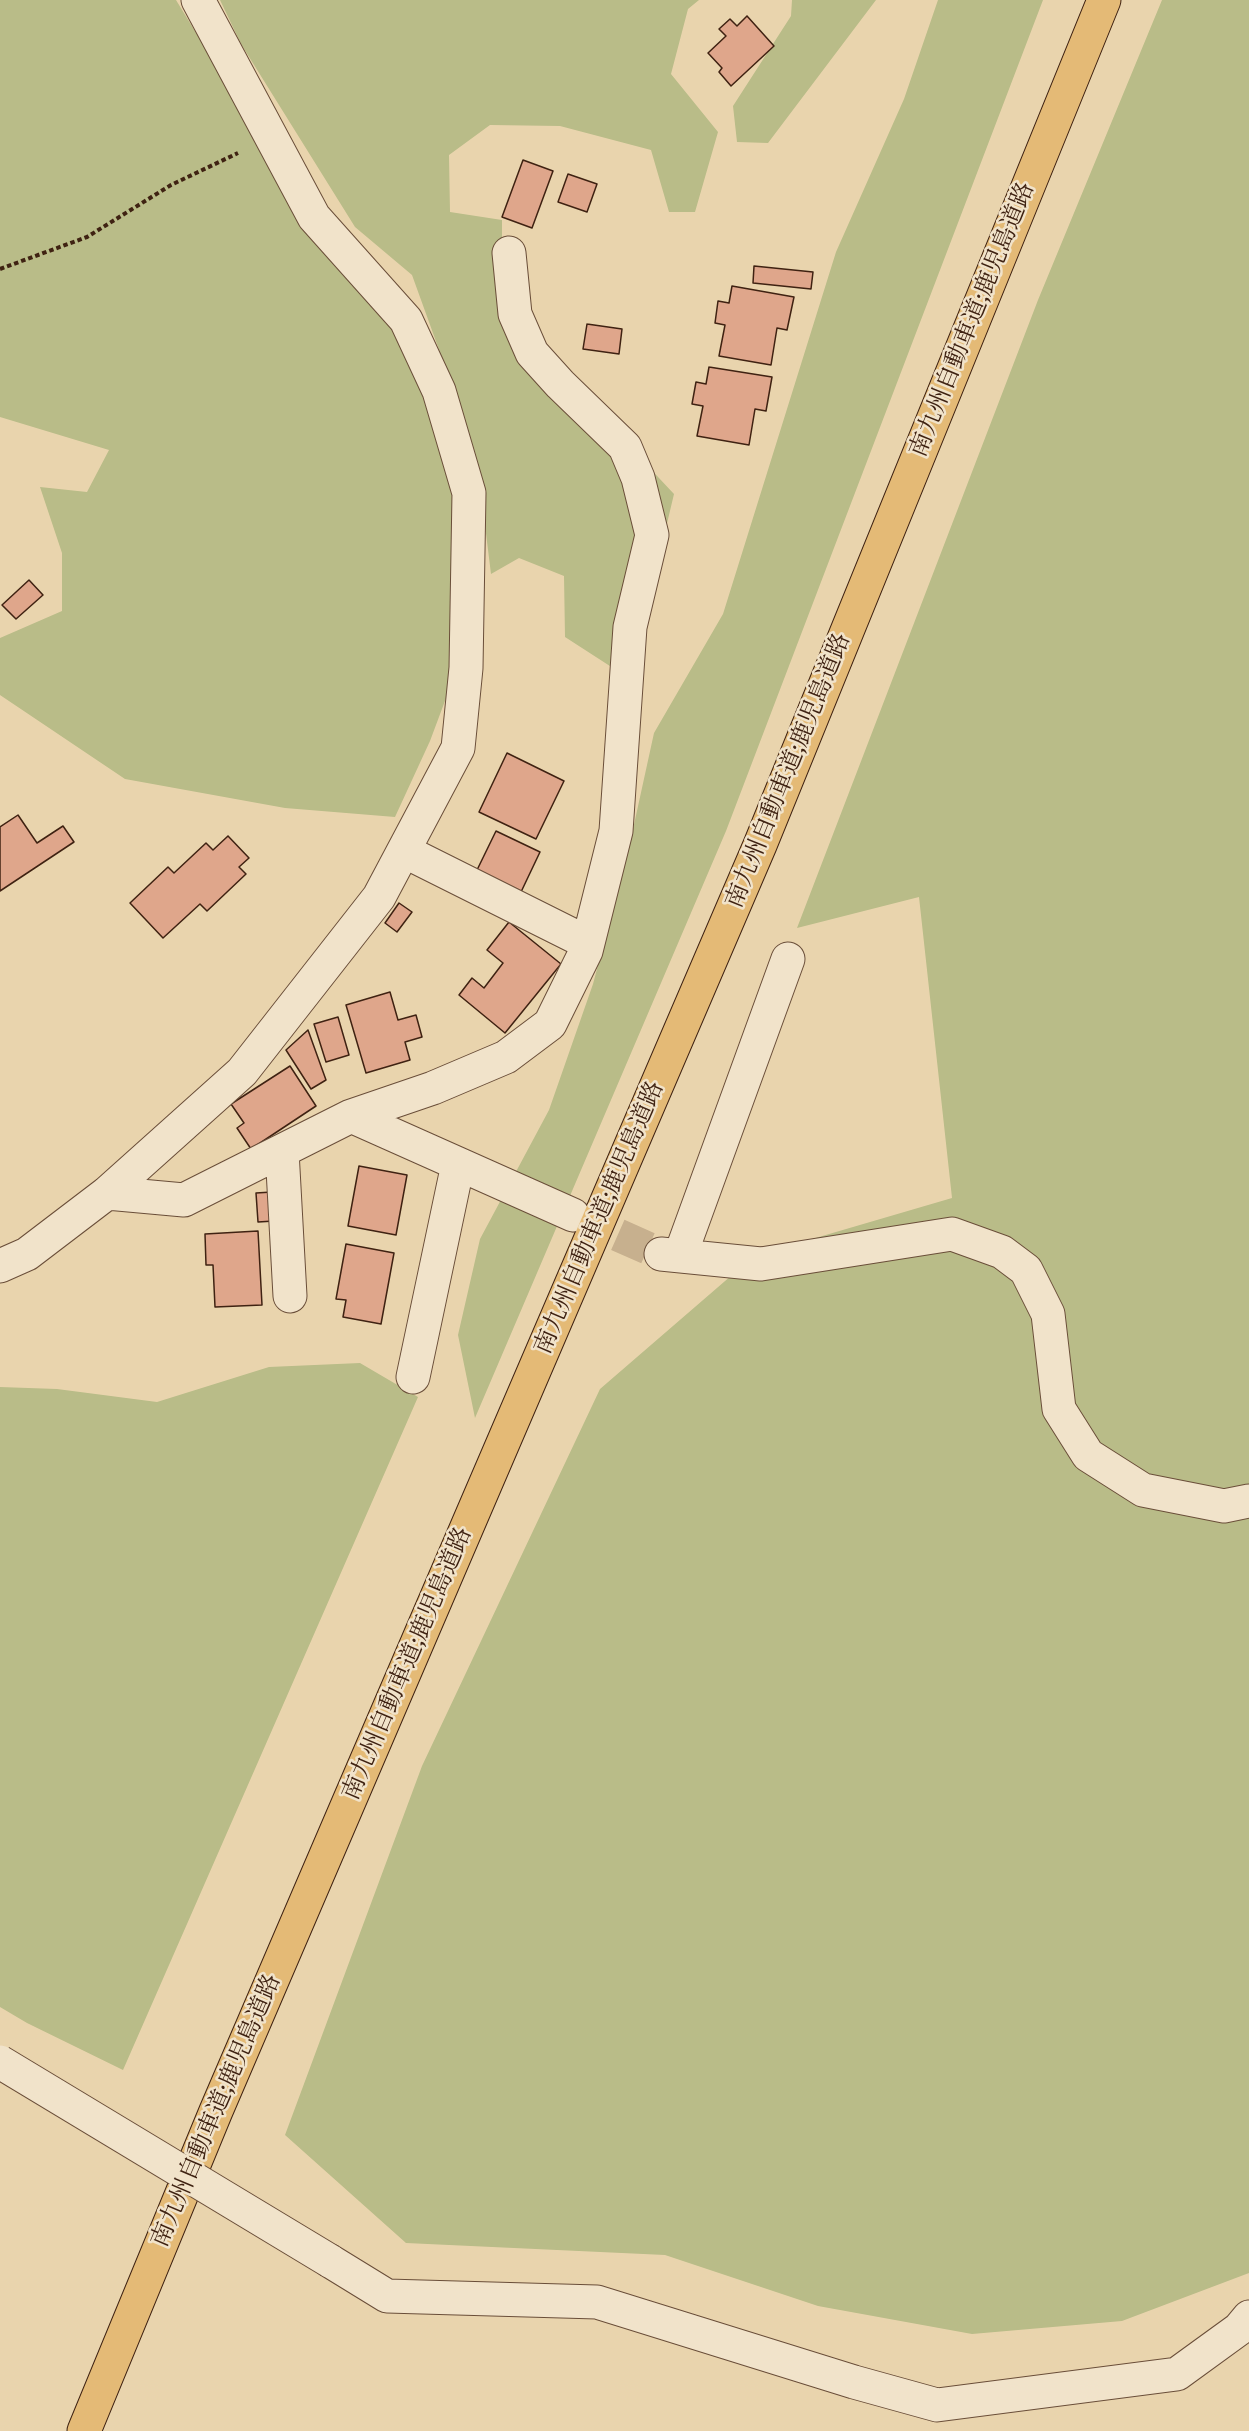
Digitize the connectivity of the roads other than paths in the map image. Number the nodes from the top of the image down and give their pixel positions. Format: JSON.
{"nodes":[{"id":1,"x":198,"y":0,"type":"edge"},
{"id":2,"x":1104,"y":0,"type":"edge"},
{"id":3,"x":508,"y":253,"type":"dead end"},
{"id":4,"x":404,"y":851,"type":"junction"},
{"id":5,"x":588,"y":943,"type":"junction"},
{"id":6,"x":788,"y":959,"type":"dead end"},
{"id":7,"x":351,"y":1116,"type":"junction"},
{"id":8,"x":282,"y":1151,"type":"junction"},
{"id":9,"x":458,"y":1164,"type":"junction"},
{"id":10,"x":107,"y":1193,"type":"junction"},
{"id":11,"x":573,"y":1215,"type":"tunnel mouth"},
{"id":12,"x":0,"y":1266,"type":"edge"},
{"id":13,"x":290,"y":1296,"type":"dead end"},
{"id":14,"x":413,"y":1377,"type":"dead end"},
{"id":15,"x":1249,"y":1501,"type":"edge"},
{"id":16,"x":0,"y":2062,"type":"edge"},
{"id":17,"x":1249,"y":2317,"type":"edge"},
{"id":18,"x":84,"y":2431,"type":"edge"}],
"edges":[{"from":1,"to":4,"type":"street"},
{"from":2,"to":18,"type":"highway","name":"南九州自動車道;鹿児島道路"},
{"from":3,"to":5,"type":"street"},
{"from":4,"to":5,"type":"street"},
{"from":4,"to":10,"type":"street"},
{"from":5,"to":7,"type":"street"},
{"from":6,"to":15,"type":"street"},
{"from":7,"to":8,"type":"street"},
{"from":7,"to":9,"type":"street"},
{"from":8,"to":10,"type":"street"},
{"from":8,"to":13,"type":"street"},
{"from":9,"to":11,"type":"street"},
{"from":9,"to":14,"type":"street"},
{"from":10,"to":12,"type":"street"},
{"from":16,"to":17,"type":"street","bridge":true}]}
